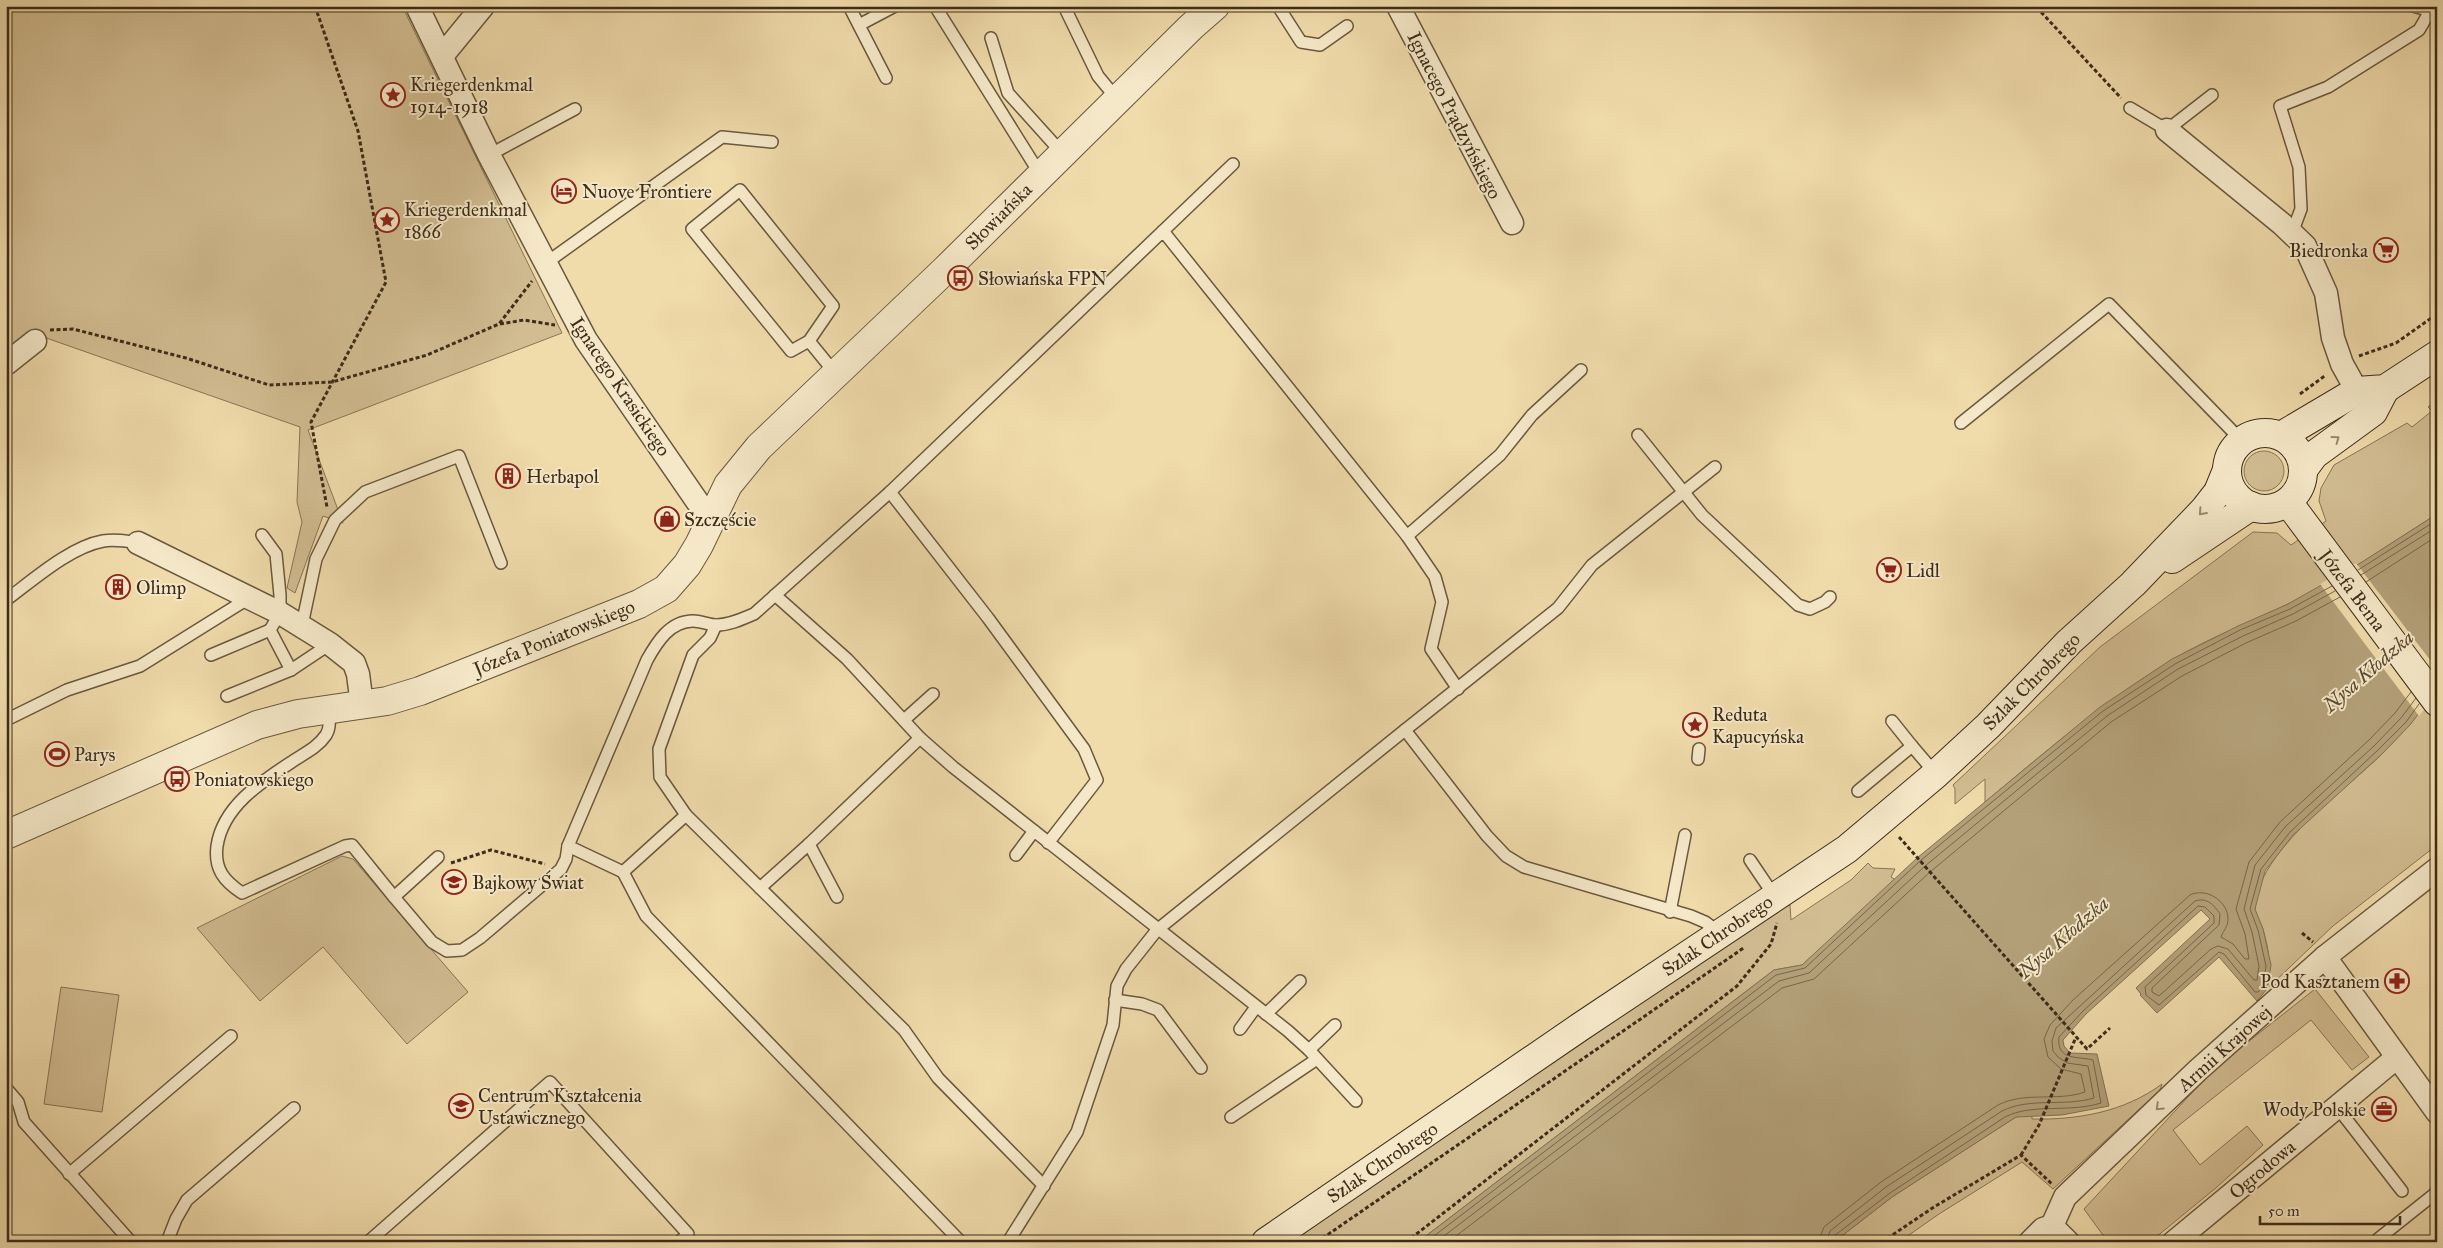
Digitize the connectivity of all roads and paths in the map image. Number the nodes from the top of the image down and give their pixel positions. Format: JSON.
{"nodes":[{"id":1,"x":315,"y":6,"type":"edge"},
{"id":2,"x":416,"y":6,"type":"edge"},
{"id":3,"x":483,"y":6,"type":"edge"},
{"id":4,"x":848,"y":6,"type":"edge"},
{"id":5,"x":895,"y":6,"type":"edge"},
{"id":6,"x":935,"y":6,"type":"edge"},
{"id":7,"x":1064,"y":6,"type":"edge"},
{"id":8,"x":1215,"y":6,"type":"edge"},
{"id":9,"x":1278,"y":6,"type":"edge"},
{"id":10,"x":1398,"y":6,"type":"edge"},
{"id":11,"x":2038,"y":6,"type":"edge"},
{"id":12,"x":2413,"y":6,"type":"edge"},
{"id":13,"x":2433,"y":12,"type":"edge"},
{"id":14,"x":859,"y":26,"type":"junction"},
{"id":15,"x":1346,"y":26,"type":"dead end"},
{"id":16,"x":991,"y":38,"type":"dead end"},
{"id":17,"x":442,"y":56,"type":"junction"},
{"id":18,"x":886,"y":78,"type":"dead end"},
{"id":19,"x":2212,"y":95,"type":"dead end"},
{"id":20,"x":1117,"y":99,"type":"junction"},
{"id":21,"x":2130,"y":108,"type":"joint"},
{"id":22,"x":575,"y":109,"type":"dead end"},
{"id":23,"x":2167,"y":130,"type":"junction"},
{"id":24,"x":772,"y":142,"type":"dead end"},
{"id":25,"x":1062,"y":153,"type":"junction"},
{"id":26,"x":489,"y":154,"type":"junction"},
{"id":27,"x":1233,"y":164,"type":"dead end"},
{"id":28,"x":1040,"y":174,"type":"junction"},
{"id":29,"x":1512,"y":223,"type":"dead end"},
{"id":30,"x":1163,"y":231,"type":"junction"},
{"id":31,"x":2292,"y":233,"type":"junction"},
{"id":32,"x":546,"y":263,"type":"junction"},
{"id":33,"x":2437,"y":314,"type":"edge"},
{"id":34,"x":499,"y":324,"type":"junction"},
{"id":35,"x":580,"y":329,"type":"junction"},
{"id":36,"x":35,"y":341,"type":"joint"},
{"id":37,"x":809,"y":341,"type":"junction"},
{"id":38,"x":2437,"y":354,"type":"edge"},
{"id":39,"x":6,"y":364,"type":"edge"},
{"id":40,"x":2342,"y":364,"type":"junction"},
{"id":41,"x":1581,"y":370,"type":"dead end"},
{"id":42,"x":835,"y":373,"type":"junction"},
{"id":43,"x":332,"y":382,"type":"junction"},
{"id":44,"x":2385,"y":389,"type":"junction"},
{"id":45,"x":2357,"y":391,"type":"junction"},
{"id":46,"x":2300,"y":394,"type":"dead end"},
{"id":47,"x":1961,"y":423,"type":"dead end"},
{"id":48,"x":1638,"y":434,"type":"dead end"},
{"id":49,"x":2281,"y":436,"type":"junction"},
{"id":50,"x":2241,"y":440,"type":"junction"},
{"id":51,"x":1715,"y":467,"type":"dead end"},
{"id":52,"x":2227,"y":470,"type":"junction"},
{"id":53,"x":2303,"y":470,"type":"junction"},
{"id":54,"x":890,"y":492,"type":"junction"},
{"id":55,"x":1683,"y":492,"type":"junction"},
{"id":56,"x":2288,"y":502,"type":"junction"},
{"id":57,"x":2251,"y":506,"type":"junction"},
{"id":58,"x":336,"y":520,"type":"junction"},
{"id":59,"x":710,"y":520,"type":"junction"},
{"id":60,"x":262,"y":535,"type":"dead end"},
{"id":61,"x":1407,"y":536,"type":"junction"},
{"id":62,"x":138,"y":543,"type":"joint"},
{"id":63,"x":501,"y":563,"type":"dead end"},
{"id":64,"x":2133,"y":584,"type":"junction"},
{"id":65,"x":775,"y":595,"type":"junction"},
{"id":66,"x":1830,"y":597,"type":"dead end"},
{"id":67,"x":249,"y":598,"type":"junction"},
{"id":68,"x":6,"y":600,"type":"edge"},
{"id":69,"x":275,"y":622,"type":"junction"},
{"id":70,"x":716,"y":625,"type":"junction"},
{"id":71,"x":302,"y":626,"type":"junction"},
{"id":72,"x":330,"y":644,"type":"junction"},
{"id":73,"x":211,"y":656,"type":"dead end"},
{"id":74,"x":291,"y":670,"type":"junction"},
{"id":75,"x":1458,"y":688,"type":"junction"},
{"id":76,"x":933,"y":694,"type":"dead end"},
{"id":77,"x":227,"y":696,"type":"dead end"},
{"id":78,"x":2437,"y":702,"type":"edge"},
{"id":79,"x":362,"y":705,"type":"junction"},
{"id":80,"x":328,"y":709,"type":"junction"},
{"id":81,"x":6,"y":720,"type":"edge"},
{"id":82,"x":904,"y":720,"type":"junction"},
{"id":83,"x":1892,"y":721,"type":"dead end"},
{"id":84,"x":1405,"y":730,"type":"junction"},
{"id":85,"x":920,"y":738,"type":"junction"},
{"id":86,"x":1912,"y":746,"type":"junction"},
{"id":87,"x":1936,"y":774,"type":"junction"},
{"id":88,"x":1858,"y":791,"type":"dead end"},
{"id":89,"x":686,"y":815,"type":"junction"},
{"id":90,"x":1034,"y":831,"type":"junction"},
{"id":91,"x":6,"y":835,"type":"edge"},
{"id":92,"x":1685,"y":835,"type":"dead end"},
{"id":93,"x":1899,"y":837,"type":"dead end"},
{"id":94,"x":1048,"y":843,"type":"junction"},
{"id":95,"x":809,"y":844,"type":"junction"},
{"id":96,"x":568,"y":846,"type":"junction"},
{"id":97,"x":1016,"y":855,"type":"dead end"},
{"id":98,"x":438,"y":857,"type":"joint"},
{"id":99,"x":1750,"y":860,"type":"dead end"},
{"id":100,"x":560,"y":868,"type":"junction"},
{"id":101,"x":2437,"y":870,"type":"edge"},
{"id":102,"x":623,"y":872,"type":"junction"},
{"id":103,"x":760,"y":888,"type":"junction"},
{"id":104,"x":394,"y":897,"type":"junction"},
{"id":105,"x":837,"y":897,"type":"dead end"},
{"id":106,"x":1670,"y":912,"type":"junction"},
{"id":107,"x":1779,"y":912,"type":"junction"},
{"id":108,"x":1770,"y":927,"type":"dead end"},
{"id":109,"x":1157,"y":930,"type":"junction"},
{"id":110,"x":1720,"y":933,"type":"junction"},
{"id":111,"x":1748,"y":945,"type":"dead end"},
{"id":112,"x":2325,"y":957,"type":"junction"},
{"id":113,"x":1300,"y":981,"type":"dead end"},
{"id":114,"x":1116,"y":1000,"type":"junction"},
{"id":115,"x":1256,"y":1007,"type":"junction"},
{"id":116,"x":1266,"y":1014,"type":"junction"},
{"id":117,"x":1335,"y":1025,"type":"dead end"},
{"id":118,"x":2110,"y":1028,"type":"dead end"},
{"id":119,"x":1240,"y":1029,"type":"dead end"},
{"id":120,"x":231,"y":1036,"type":"dead end"},
{"id":121,"x":2076,"y":1037,"type":"junction"},
{"id":122,"x":1313,"y":1055,"type":"junction"},
{"id":123,"x":2396,"y":1058,"type":"junction"},
{"id":124,"x":1201,"y":1068,"type":"dead end"},
{"id":125,"x":6,"y":1088,"type":"edge"},
{"id":126,"x":1356,"y":1101,"type":"dead end"},
{"id":127,"x":2337,"y":1107,"type":"junction"},
{"id":128,"x":294,"y":1108,"type":"dead end"},
{"id":129,"x":2437,"y":1112,"type":"edge"},
{"id":130,"x":1231,"y":1117,"type":"dead end"},
{"id":131,"x":2021,"y":1155,"type":"junction"},
{"id":132,"x":69,"y":1174,"type":"junction"},
{"id":133,"x":1044,"y":1186,"type":"junction"},
{"id":134,"x":2402,"y":1191,"type":"dead end"},
{"id":135,"x":2437,"y":1192,"type":"edge"},
{"id":136,"x":2065,"y":1197,"type":"junction"},
{"id":137,"x":2060,"y":1234,"type":"edge"},
{"id":138,"x":2378,"y":1238,"type":"dead end"},
{"id":139,"x":131,"y":1242,"type":"edge"},
{"id":140,"x":167,"y":1242,"type":"edge"},
{"id":141,"x":368,"y":1242,"type":"edge"},
{"id":142,"x":679,"y":1242,"type":"edge"},
{"id":143,"x":961,"y":1242,"type":"edge"},
{"id":144,"x":1008,"y":1242,"type":"edge"},
{"id":145,"x":1266,"y":1242,"type":"edge"},
{"id":146,"x":1317,"y":1242,"type":"edge"},
{"id":147,"x":1406,"y":1242,"type":"edge"},
{"id":148,"x":1882,"y":1242,"type":"edge"},
{"id":149,"x":2030,"y":1242,"type":"edge"},
{"id":150,"x":2174,"y":1242,"type":"edge"}],
"edges":[{"from":1,"to":43,"type":"path"},
{"from":2,"to":17,"type":"street","name":"Ignacego Krasickiego"},
{"from":3,"to":17,"type":"street"},
{"from":4,"to":14,"type":"lane"},
{"from":5,"to":14,"type":"lane"},
{"from":6,"to":28,"type":"lane"},
{"from":7,"to":20,"type":"lane"},
{"from":8,"to":20,"type":"main road","name":"Słowiańska"},
{"from":9,"to":15,"type":"lane"},
{"from":10,"to":29,"type":"street","name":"Ignacego Prądzyńskiego"},
{"from":11,"to":21,"type":"path"},
{"from":12,"to":13,"type":"lane"},
{"from":13,"to":31,"type":"lane"},
{"from":14,"to":18,"type":"lane"},
{"from":16,"to":25,"type":"lane"},
{"from":17,"to":26,"type":"street","name":"Ignacego Krasickiego"},
{"from":19,"to":23,"type":"lane"},
{"from":20,"to":25,"type":"main road","name":"Słowiańska"},
{"from":21,"to":23,"type":"lane"},
{"from":22,"to":26,"type":"lane"},
{"from":23,"to":31,"type":"street"},
{"from":24,"to":32,"type":"lane"},
{"from":25,"to":28,"type":"main road","name":"Słowiańska"},
{"from":26,"to":32,"type":"street","name":"Ignacego Krasickiego"},
{"from":27,"to":30,"type":"lane"},
{"from":28,"to":42,"type":"main road","name":"Słowiańska"},
{"from":30,"to":54,"type":"lane"},
{"from":30,"to":61,"type":"lane"},
{"from":31,"to":40,"type":"street"},
{"from":32,"to":34,"type":"path"},
{"from":32,"to":35,"type":"street","name":"Ignacego Krasickiego"},
{"from":33,"to":40,"type":"path"},
{"from":34,"to":35,"type":"path"},
{"from":34,"to":43,"type":"path"},
{"from":35,"to":59,"type":"street","name":"Ignacego Krasickiego"},
{"from":36,"to":39,"type":"street"},
{"from":36,"to":43,"type":"path"},
{"from":37,"to":37,"type":"lane"},
{"from":37,"to":42,"type":"lane"},
{"from":38,"to":44,"type":"main road"},
{"from":40,"to":45,"type":"street"},
{"from":40,"to":46,"type":"path"},
{"from":41,"to":61,"type":"lane"},
{"from":42,"to":59,"type":"main road","name":"Słowiańska"},
{"from":43,"to":58,"type":"path"},
{"from":44,"to":45,"type":"main road"},
{"from":53,"to":44,"type":"main road","one_way":true},
{"from":45,"to":49,"type":"main road"},
{"from":47,"to":50,"type":"lane"},
{"from":48,"to":55,"type":"lane"},
{"from":49,"to":50,"type":"main road"},
{"from":49,"to":53,"type":"main road"},
{"from":50,"to":52,"type":"main road"},
{"from":51,"to":55,"type":"lane"},
{"from":52,"to":57,"type":"main road"},
{"from":52,"to":64,"type":"main road","name":"Szlak Chrobrego","one_way":true},
{"from":53,"to":56,"type":"main road"},
{"from":54,"to":65,"type":"lane"},
{"from":54,"to":94,"type":"lane"},
{"from":55,"to":66,"type":"lane"},
{"from":55,"to":75,"type":"lane"},
{"from":56,"to":57,"type":"main road"},
{"from":56,"to":78,"type":"main road","name":"Józefa Bema"},
{"from":57,"to":64,"type":"main road","name":"Szlak Chrobrego"},
{"from":58,"to":63,"type":"lane"},
{"from":58,"to":71,"type":"lane"},
{"from":59,"to":79,"type":"main road","name":"Józefa Poniatowskiego"},
{"from":60,"to":69,"type":"lane"},
{"from":61,"to":75,"type":"lane"},
{"from":62,"to":67,"type":"street"},
{"from":62,"to":68,"type":"lane"},
{"from":64,"to":87,"type":"main road","name":"Szlak Chrobrego"},
{"from":65,"to":70,"type":"lane"},
{"from":65,"to":82,"type":"lane"},
{"from":67,"to":69,"type":"street"},
{"from":67,"to":81,"type":"lane"},
{"from":69,"to":71,"type":"street"},
{"from":69,"to":73,"type":"lane"},
{"from":69,"to":74,"type":"lane"},
{"from":70,"to":89,"type":"lane"},
{"from":70,"to":96,"type":"lane"},
{"from":71,"to":72,"type":"street"},
{"from":72,"to":74,"type":"lane"},
{"from":72,"to":79,"type":"street"},
{"from":74,"to":77,"type":"lane"},
{"from":75,"to":84,"type":"lane"},
{"from":76,"to":82,"type":"lane"},
{"from":79,"to":80,"type":"main road","name":"Józefa Poniatowskiego"},
{"from":80,"to":91,"type":"main road","name":"Józefa Poniatowskiego"},
{"from":80,"to":104,"type":"lane"},
{"from":82,"to":85,"type":"lane"},
{"from":83,"to":86,"type":"lane"},
{"from":84,"to":106,"type":"lane"},
{"from":84,"to":109,"type":"lane"},
{"from":85,"to":90,"type":"lane"},
{"from":85,"to":95,"type":"lane"},
{"from":86,"to":87,"type":"lane"},
{"from":86,"to":88,"type":"lane"},
{"from":87,"to":107,"type":"main road","name":"Szlak Chrobrego"},
{"from":89,"to":102,"type":"lane"},
{"from":89,"to":103,"type":"lane"},
{"from":90,"to":94,"type":"lane"},
{"from":90,"to":97,"type":"lane"},
{"from":92,"to":106,"type":"lane"},
{"from":93,"to":121,"type":"path"},
{"from":94,"to":109,"type":"lane"},
{"from":95,"to":103,"type":"lane"},
{"from":95,"to":105,"type":"lane"},
{"from":96,"to":100,"type":"lane"},
{"from":96,"to":102,"type":"lane"},
{"from":98,"to":100,"type":"path"},
{"from":98,"to":104,"type":"lane"},
{"from":99,"to":107,"type":"lane"},
{"from":100,"to":104,"type":"lane"},
{"from":101,"to":112,"type":"street","name":"Armii Krajowej"},
{"from":102,"to":143,"type":"lane"},
{"from":103,"to":133,"type":"lane"},
{"from":106,"to":110,"type":"lane"},
{"from":107,"to":108,"type":"path"},
{"from":107,"to":110,"type":"main road","name":"Szlak Chrobrego"},
{"from":107,"to":147,"type":"path"},
{"from":109,"to":114,"type":"lane"},
{"from":109,"to":115,"type":"lane"},
{"from":110,"to":145,"type":"main road","name":"Szlak Chrobrego"},
{"from":111,"to":146,"type":"path"},
{"from":112,"to":123,"type":"street"},
{"from":112,"to":136,"type":"street","name":"Armii Krajowej","one_way":true},
{"from":113,"to":116,"type":"lane"},
{"from":114,"to":124,"type":"lane"},
{"from":114,"to":133,"type":"lane"},
{"from":115,"to":116,"type":"lane"},
{"from":115,"to":119,"type":"lane"},
{"from":116,"to":122,"type":"lane"},
{"from":117,"to":122,"type":"lane"},
{"from":118,"to":121,"type":"path"},
{"from":120,"to":132,"type":"lane"},
{"from":121,"to":131,"type":"path"},
{"from":122,"to":126,"type":"lane"},
{"from":122,"to":130,"type":"lane"},
{"from":123,"to":127,"type":"street","name":"Ogrodowa"},
{"from":123,"to":129,"type":"street"},
{"from":125,"to":132,"type":"lane"},
{"from":127,"to":134,"type":"lane"},
{"from":127,"to":150,"type":"street","name":"Ogrodowa"},
{"from":128,"to":140,"type":"lane"},
{"from":131,"to":136,"type":"path"},
{"from":131,"to":148,"type":"path"},
{"from":132,"to":139,"type":"lane"},
{"from":133,"to":144,"type":"lane"},
{"from":135,"to":138,"type":"lane"},
{"from":136,"to":137,"type":"street","name":"Armii Krajowej"},
{"from":137,"to":149,"type":"street","name":"Armii Krajowej"},
{"from":141,"to":142,"type":"lane"}]}
